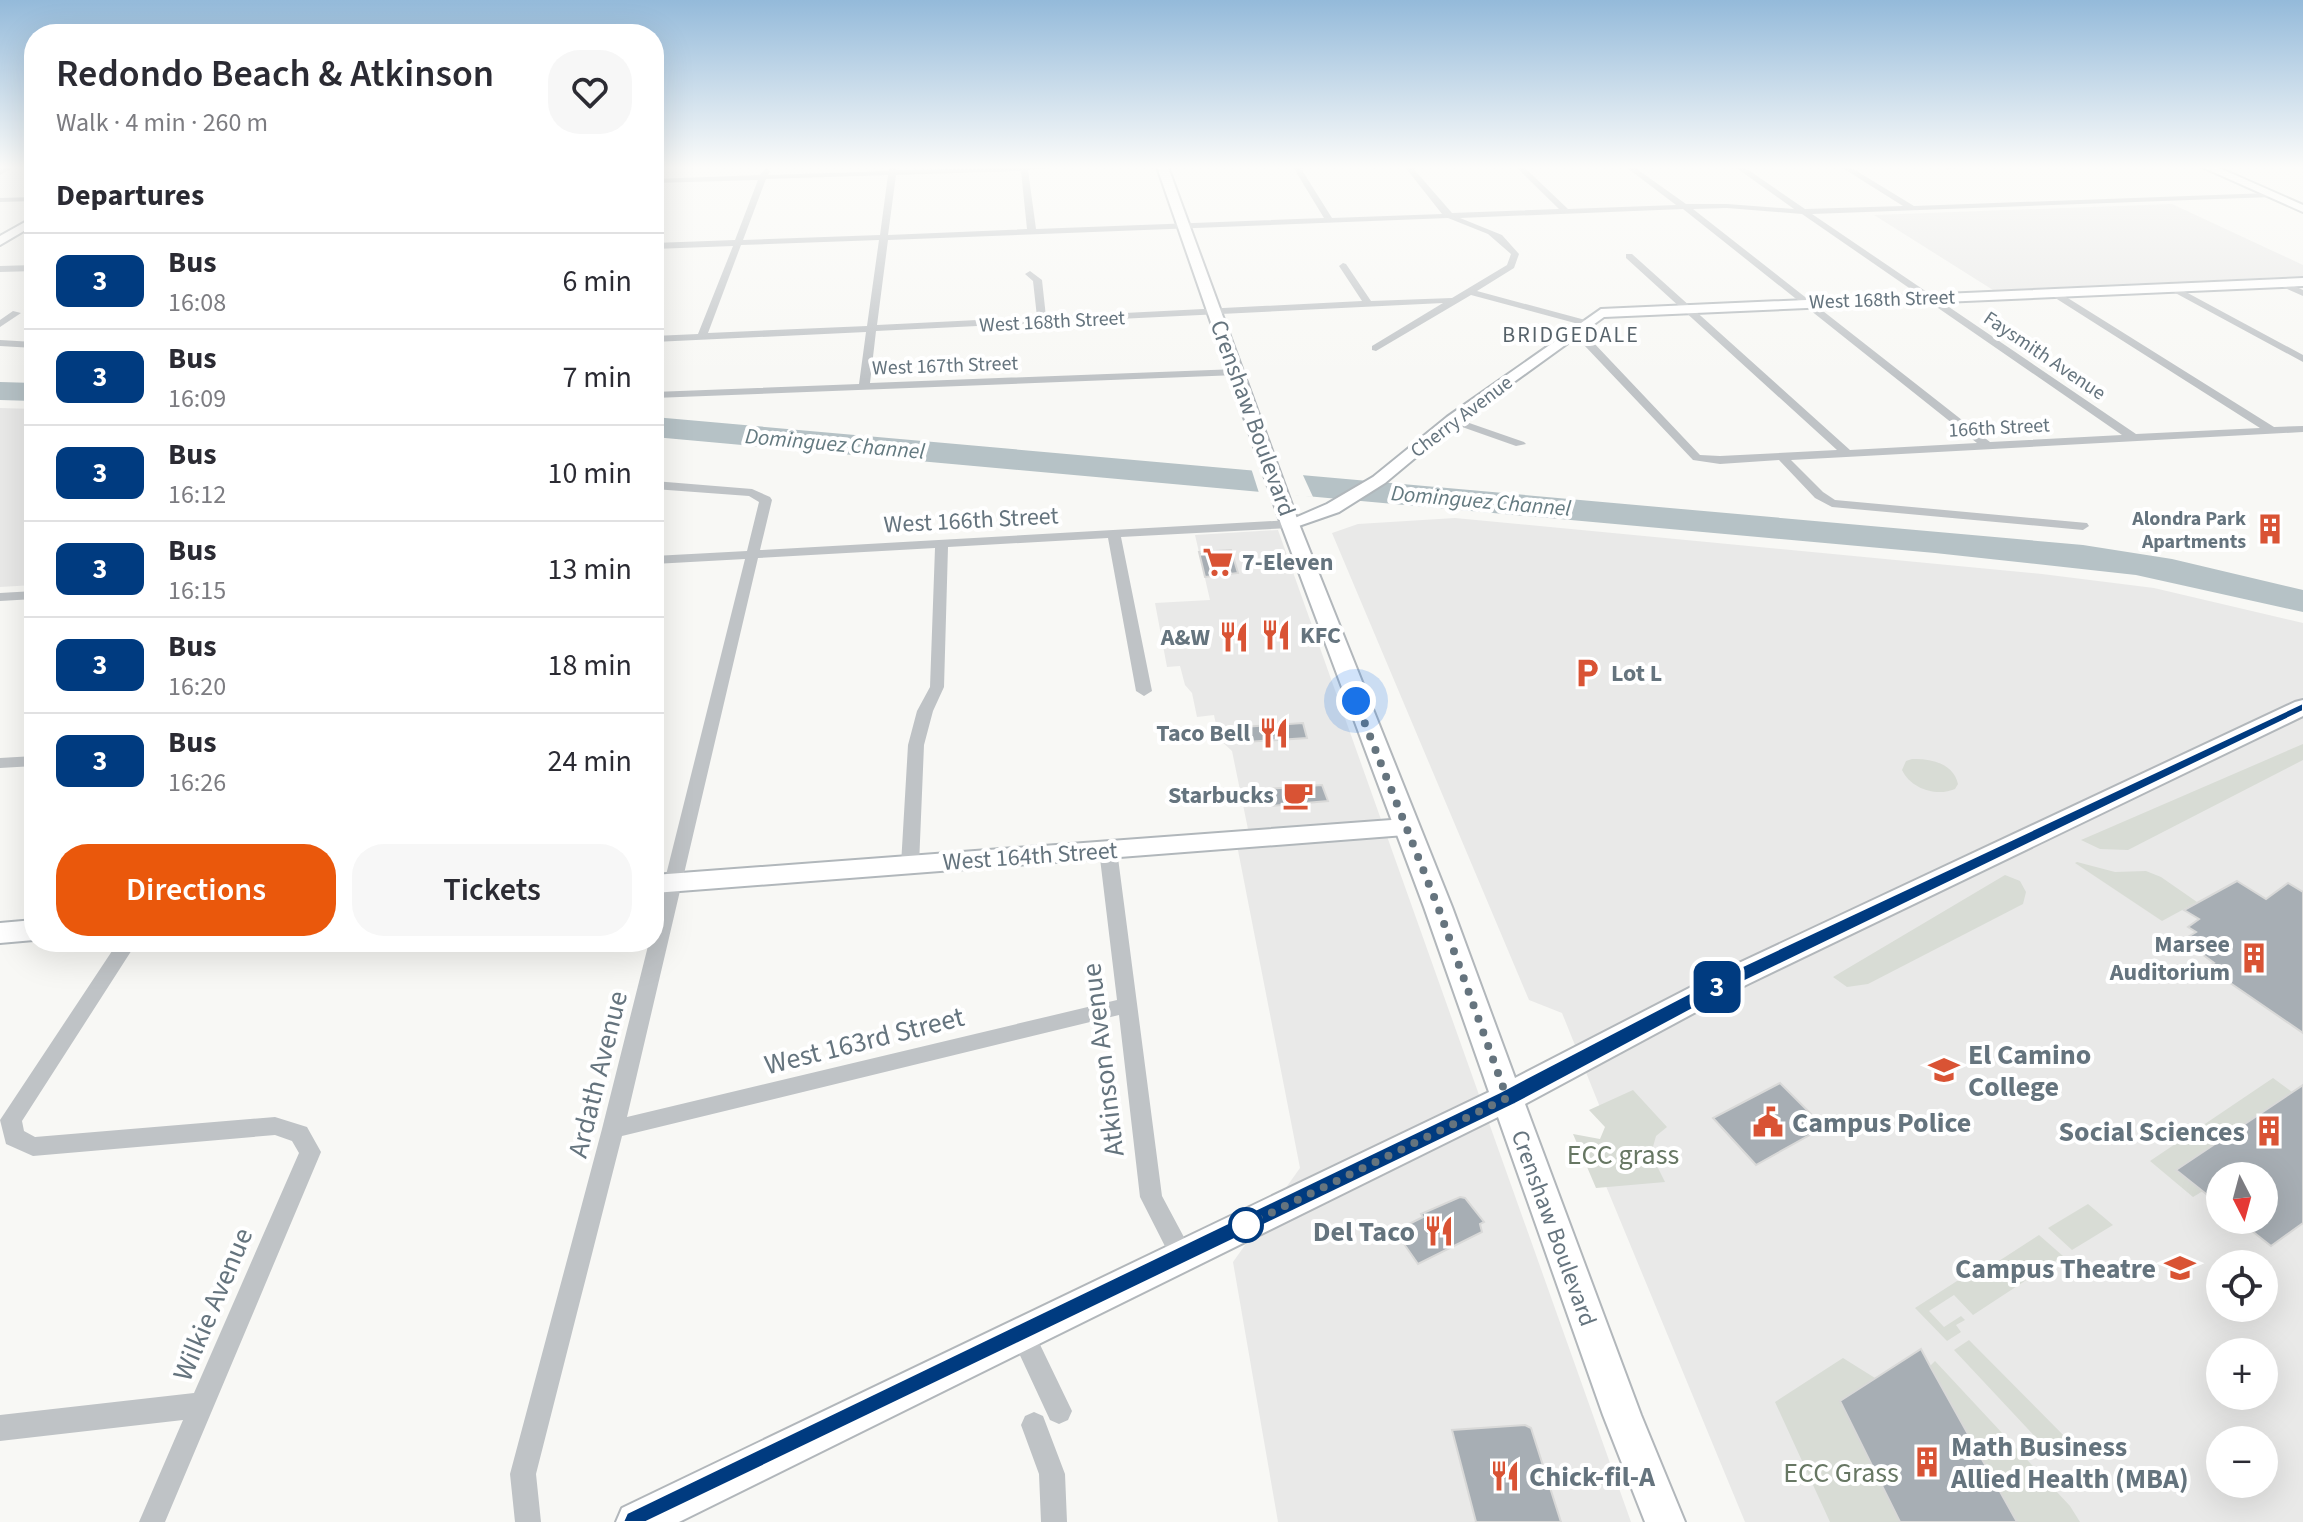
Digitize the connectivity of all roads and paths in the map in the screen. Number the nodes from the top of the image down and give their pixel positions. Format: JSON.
{"nodes":[{"id":1,"x":738,"y":238,"type":"edge"},
{"id":2,"x":860,"y":238,"type":"edge"},
{"id":3,"x":885,"y":238,"type":"edge"},
{"id":4,"x":1188,"y":238,"type":"edge"},
{"id":5,"x":1499,"y":238,"type":"edge"},
{"id":6,"x":1721,"y":238,"type":"edge"},
{"id":7,"x":1841,"y":238,"type":"edge"},
{"id":8,"x":736,"y":243,"type":"junction"},
{"id":9,"x":664,"y":246,"type":"edge"},
{"id":10,"x":1629,"y":256,"type":"dead end"},
{"id":11,"x":1343,"y":266,"type":"dead end"},
{"id":12,"x":24,"y":268,"type":"edge"},
{"id":13,"x":0,"y":269,"type":"edge"},
{"id":14,"x":1030,"y":274,"type":"dead end"},
{"id":15,"x":2303,"y":282,"type":"edge"},
{"id":16,"x":2281,"y":283,"type":"junction"},
{"id":17,"x":2171,"y":287,"type":"junction"},
{"id":18,"x":1468,"y":291,"type":"junction"},
{"id":19,"x":2052,"y":292,"type":"junction"},
{"id":20,"x":2303,"y":293,"type":"edge"},
{"id":21,"x":1928,"y":297,"type":"junction"},
{"id":22,"x":1450,"y":300,"type":"junction"},
{"id":23,"x":1367,"y":302,"type":"junction"},
{"id":24,"x":1804,"y":302,"type":"junction"},
{"id":25,"x":1688,"y":307,"type":"junction"},
{"id":26,"x":16,"y":313,"type":"dead end"},
{"id":27,"x":1215,"y":313,"type":"junction"},
{"id":28,"x":1042,"y":321,"type":"junction"},
{"id":29,"x":1586,"y":323,"type":"junction"},
{"id":30,"x":0,"y":324,"type":"edge"},
{"id":31,"x":871,"y":330,"type":"junction"},
{"id":32,"x":1568,"y":336,"type":"junction"},
{"id":33,"x":702,"y":337,"type":"junction"},
{"id":34,"x":664,"y":339,"type":"edge"},
{"id":35,"x":0,"y":343,"type":"edge"},
{"id":36,"x":24,"y":344,"type":"edge"},
{"id":37,"x":1376,"y":348,"type":"dead end"},
{"id":38,"x":2303,"y":359,"type":"edge"},
{"id":39,"x":1237,"y":372,"type":"junction"},
{"id":40,"x":864,"y":386,"type":"junction"},
{"id":41,"x":664,"y":395,"type":"edge"},
{"id":42,"x":1452,"y":420,"type":"junction"},
{"id":43,"x":2303,"y":429,"type":"edge"},
{"id":44,"x":2271,"y":430,"type":"junction"},
{"id":45,"x":2134,"y":438,"type":"junction"},
{"id":46,"x":1520,"y":444,"type":"dead end"},
{"id":47,"x":1988,"y":446,"type":"junction"},
{"id":48,"x":1847,"y":453,"type":"junction"},
{"id":49,"x":1782,"y":457,"type":"junction"},
{"id":50,"x":664,"y":486,"type":"edge"},
{"id":51,"x":1290,"y":524,"type":"junction"},
{"id":52,"x":2083,"y":526,"type":"dead end"},
{"id":53,"x":1114,"y":535,"type":"junction"},
{"id":54,"x":942,"y":544,"type":"junction"},
{"id":55,"x":752,"y":554,"type":"junction"},
{"id":56,"x":664,"y":559,"type":"edge"},
{"id":57,"x":24,"y":596,"type":"edge"},
{"id":58,"x":0,"y":597,"type":"edge"},
{"id":59,"x":1144,"y":691,"type":"dead end"},
{"id":60,"x":2303,"y":707,"type":"edge"},
{"id":61,"x":24,"y":760,"type":"edge"},
{"id":62,"x":0,"y":763,"type":"edge"},
{"id":63,"x":1405,"y":827,"type":"junction"},
{"id":64,"x":1108,"y":850,"type":"junction"},
{"id":65,"x":910,"y":865,"type":"junction"},
{"id":66,"x":664,"y":883,"type":"edge"},
{"id":67,"x":24,"y":931,"type":"edge"},
{"id":68,"x":0,"y":933,"type":"edge"},
{"id":69,"x":121,"y":952,"type":"edge"},
{"id":70,"x":650,"y":952,"type":"edge"},
{"id":71,"x":1128,"y":1005,"type":"junction"},
{"id":72,"x":1507,"y":1098,"type":"junction"},
{"id":73,"x":613,"y":1129,"type":"junction"},
{"id":74,"x":1182,"y":1256,"type":"junction"},
{"id":75,"x":1023,"y":1336,"type":"junction"},
{"id":76,"x":200,"y":1405,"type":"junction"},
{"id":77,"x":1059,"y":1411,"type":"dead end"},
{"id":78,"x":1034,"y":1425,"type":"dead end"},
{"id":79,"x":0,"y":1428,"type":"edge"},
{"id":80,"x":152,"y":1522,"type":"edge"},
{"id":81,"x":528,"y":1522,"type":"edge"},
{"id":82,"x":636,"y":1522,"type":"edge"},
{"id":83,"x":1054,"y":1522,"type":"edge"},
{"id":84,"x":1665,"y":1522,"type":"edge"}],
"edges":[{"from":1,"to":8,"type":"street"},
{"from":2,"to":8,"type":"street"},
{"from":3,"to":31,"type":"street"},
{"from":4,"to":27,"type":"main road","name":"Crenshaw Boulevard"},
{"from":5,"to":18,"type":"street"},
{"from":6,"to":24,"type":"street"},
{"from":7,"to":21,"type":"street","name":"Faysmith Avenue"},
{"from":8,"to":9,"type":"street"},
{"from":8,"to":33,"type":"street"},
{"from":10,"to":25,"type":"street"},
{"from":11,"to":23,"type":"street"},
{"from":12,"to":13,"type":"street"},
{"from":14,"to":28,"type":"street"},
{"from":15,"to":16,"type":"street","name":"West 168th Street"},
{"from":16,"to":17,"type":"street","name":"West 168th Street"},
{"from":16,"to":20,"type":"street"},
{"from":17,"to":19,"type":"street","name":"West 168th Street"},
{"from":17,"to":38,"type":"street"},
{"from":18,"to":22,"type":"street"},
{"from":18,"to":29,"type":"street"},
{"from":19,"to":21,"type":"street","name":"West 168th Street"},
{"from":19,"to":44,"type":"street"},
{"from":21,"to":24,"type":"street","name":"West 168th Street"},
{"from":21,"to":45,"type":"street","name":"Faysmith Avenue"},
{"from":22,"to":23,"type":"street","name":"West 168th Street"},
{"from":22,"to":37,"type":"street"},
{"from":23,"to":27,"type":"street","name":"West 168th Street"},
{"from":24,"to":25,"type":"street","name":"West 168th Street"},
{"from":24,"to":47,"type":"street"},
{"from":25,"to":29,"type":"street","name":"West 168th Street"},
{"from":25,"to":48,"type":"street"},
{"from":26,"to":30,"type":"street"},
{"from":27,"to":28,"type":"street","name":"West 168th Street"},
{"from":27,"to":39,"type":"main road","name":"Crenshaw Boulevard"},
{"from":28,"to":31,"type":"street","name":"West 168th Street"},
{"from":29,"to":32,"type":"street","name":"Cherry Avenue"},
{"from":31,"to":33,"type":"street","name":"West 168th Street"},
{"from":31,"to":40,"type":"street"},
{"from":32,"to":42,"type":"street","name":"Cherry Avenue"},
{"from":32,"to":49,"type":"street","name":"166th Street"},
{"from":33,"to":34,"type":"street","name":"West 168th Street"},
{"from":35,"to":36,"type":"street"},
{"from":39,"to":40,"type":"street","name":"West 167th Street"},
{"from":39,"to":51,"type":"main road","name":"Crenshaw Boulevard"},
{"from":40,"to":41,"type":"street","name":"West 167th Street"},
{"from":42,"to":46,"type":"street"},
{"from":42,"to":51,"type":"street","name":"Cherry Avenue"},
{"from":43,"to":44,"type":"street","name":"166th Street"},
{"from":44,"to":45,"type":"street","name":"166th Street"},
{"from":45,"to":47,"type":"street","name":"166th Street"},
{"from":47,"to":48,"type":"street","name":"166th Street"},
{"from":48,"to":49,"type":"street","name":"166th Street"},
{"from":49,"to":52,"type":"street"},
{"from":50,"to":55,"type":"street","name":"Ardath Avenue"},
{"from":51,"to":53,"type":"street","name":"West 166th Street"},
{"from":51,"to":63,"type":"main road","name":"Crenshaw Boulevard"},
{"from":53,"to":54,"type":"street","name":"West 166th Street"},
{"from":53,"to":59,"type":"street"},
{"from":54,"to":55,"type":"street","name":"West 166th Street"},
{"from":54,"to":65,"type":"street"},
{"from":55,"to":56,"type":"street","name":"West 166th Street"},
{"from":55,"to":66,"type":"street","name":"Ardath Avenue"},
{"from":57,"to":58,"type":"street"},
{"from":60,"to":72,"type":"main road"},
{"from":61,"to":62,"type":"street"},
{"from":63,"to":64,"type":"street","name":"West 164th Street"},
{"from":63,"to":72,"type":"main road","name":"Crenshaw Boulevard"},
{"from":64,"to":65,"type":"street","name":"West 164th Street"},
{"from":64,"to":71,"type":"street","name":"Atkinson Avenue"},
{"from":65,"to":66,"type":"street","name":"West 164th Street"},
{"from":67,"to":68,"type":"street"},
{"from":69,"to":76,"type":"street","name":"Wilkie Avenue"},
{"from":70,"to":73,"type":"street","name":"Ardath Avenue"},
{"from":71,"to":73,"type":"street","name":"West 163rd Street"},
{"from":71,"to":74,"type":"street","name":"Atkinson Avenue"},
{"from":72,"to":74,"type":"main road"},
{"from":72,"to":84,"type":"main road","name":"Crenshaw Boulevard"},
{"from":73,"to":81,"type":"street","name":"Ardath Avenue"},
{"from":74,"to":75,"type":"main road"},
{"from":75,"to":77,"type":"street"},
{"from":75,"to":82,"type":"main road"},
{"from":76,"to":79,"type":"street"},
{"from":76,"to":80,"type":"street","name":"Wilkie Avenue"},
{"from":78,"to":83,"type":"street"}]}
